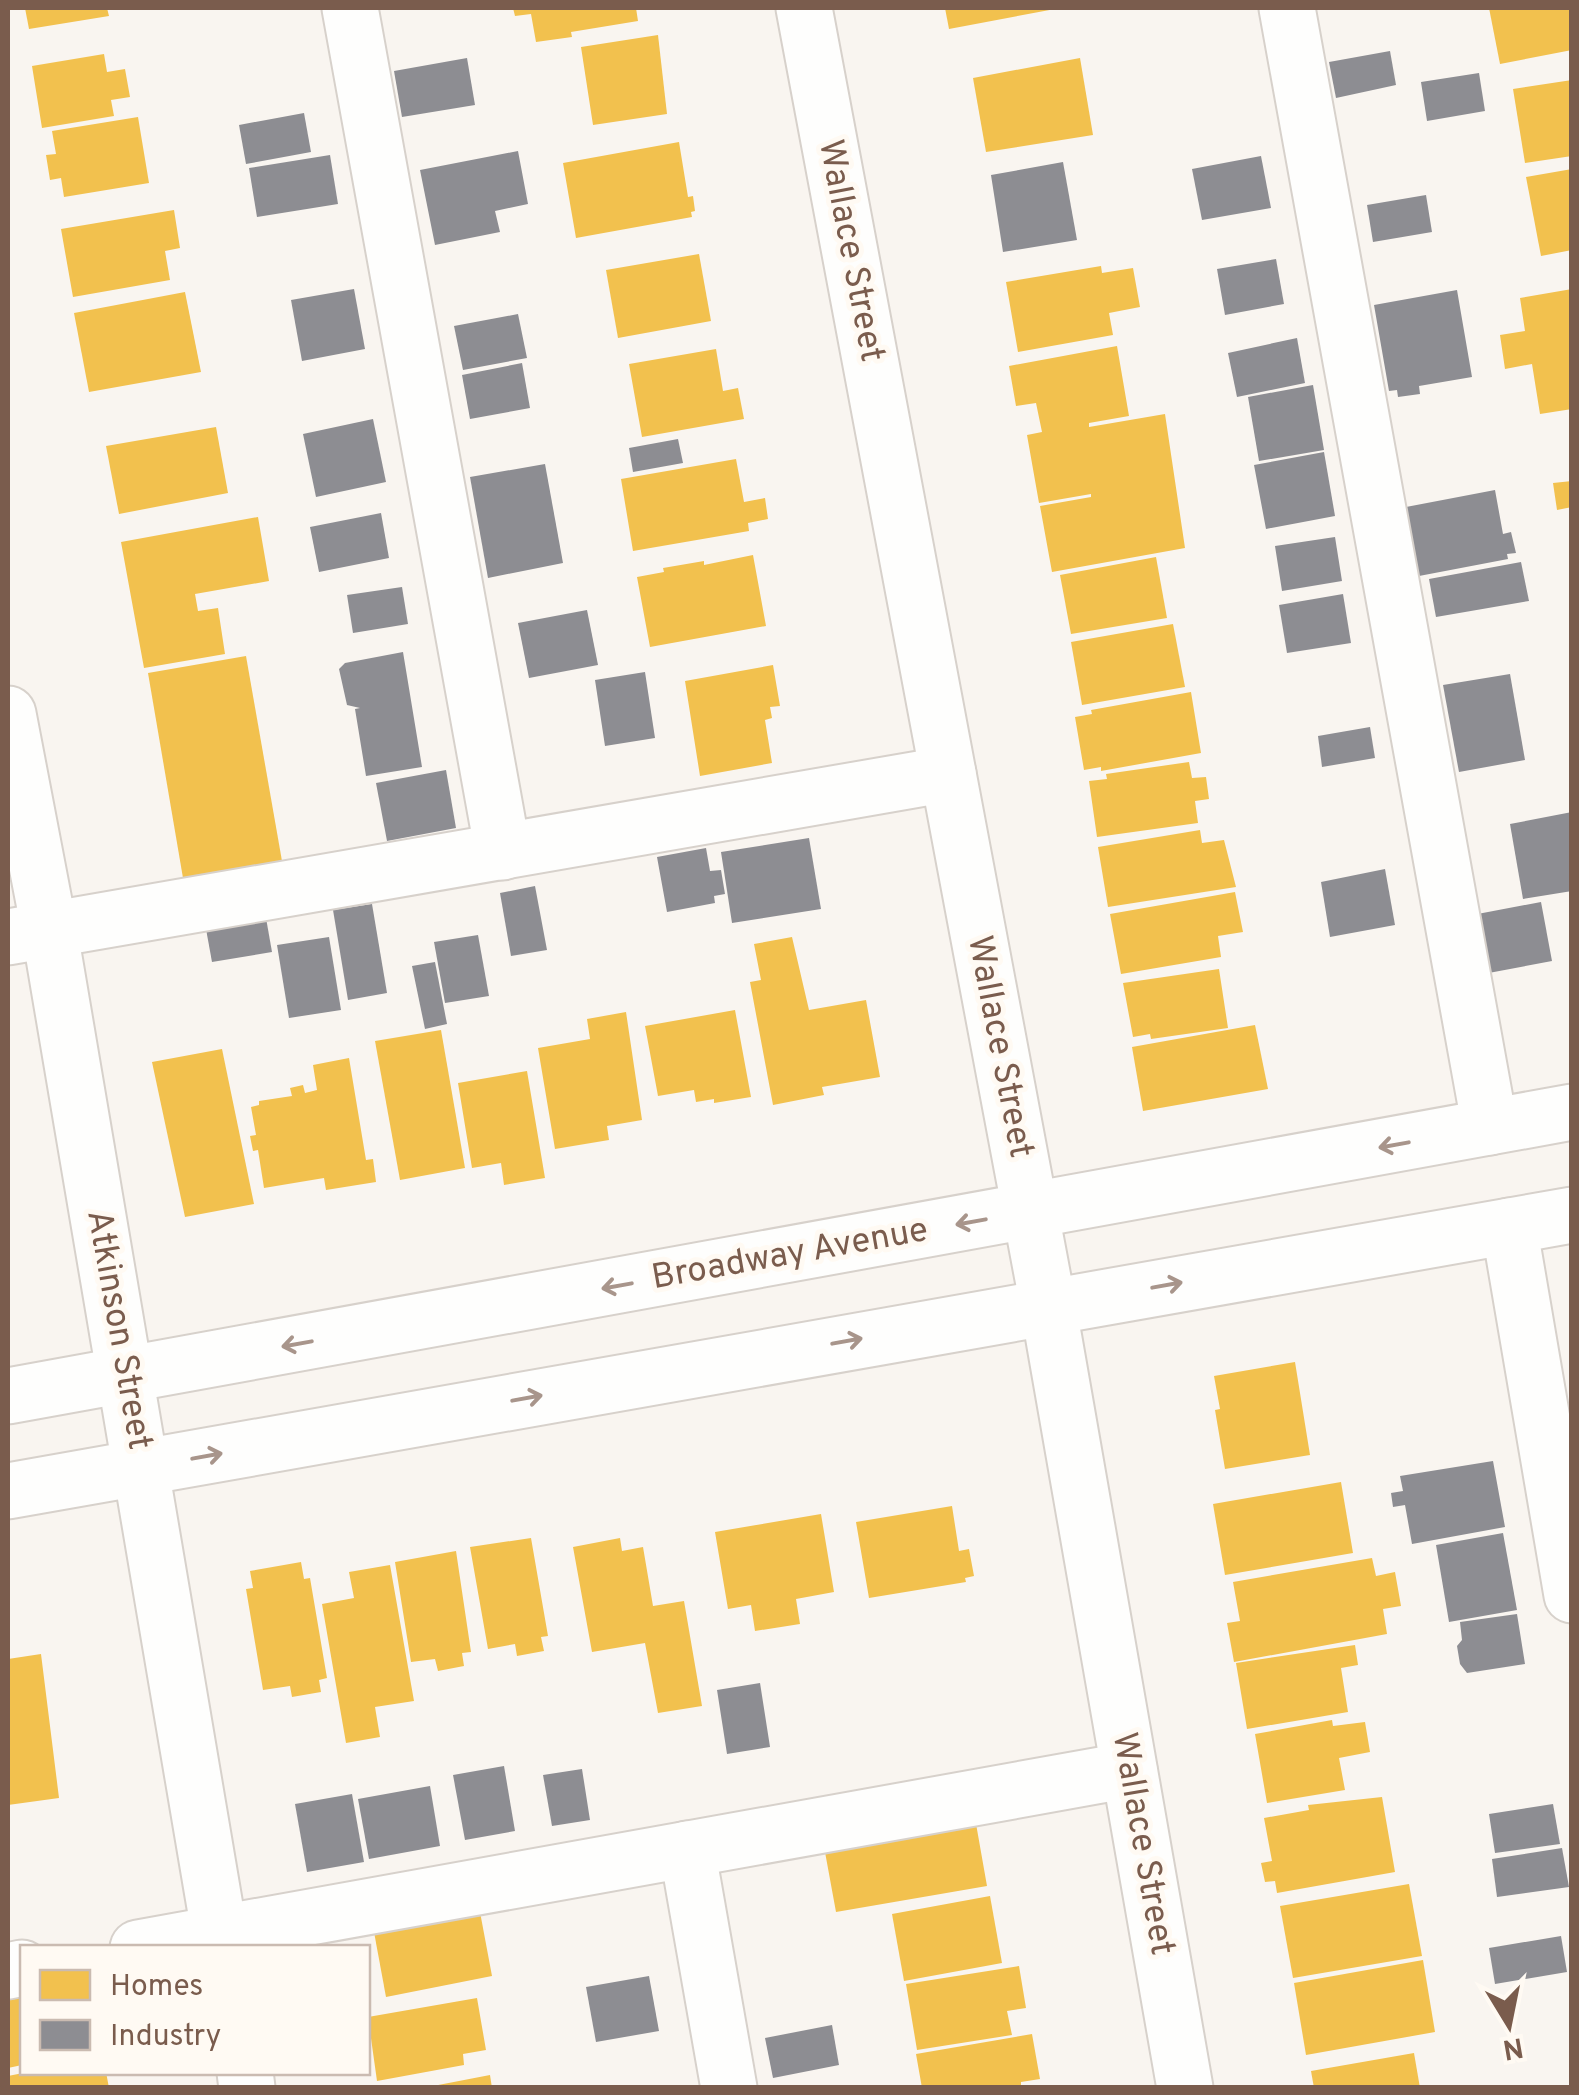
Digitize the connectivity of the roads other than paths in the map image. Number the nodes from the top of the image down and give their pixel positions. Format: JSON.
{"nodes":[{"id":1,"x":350,"y":8,"type":"edge"},
{"id":2,"x":804,"y":8,"type":"edge"},
{"id":3,"x":1286,"y":8,"type":"edge"},
{"id":4,"x":8,"y":714,"type":"edge"},
{"id":5,"x":948,"y":774,"type":"junction"},
{"id":6,"x":504,"y":852,"type":"junction"},
{"id":7,"x":28,"y":932,"type":"edge"},
{"id":8,"x":1572,"y":1112,"type":"edge"},
{"id":9,"x":1490,"y":1127,"type":"junction"},
{"id":10,"x":1029,"y":1211,"type":"junction"},
{"id":11,"x":1572,"y":1215,"type":"edge"},
{"id":12,"x":1509,"y":1226,"type":"junction"},
{"id":13,"x":1048,"y":1306,"type":"junction"},
{"id":14,"x":126,"y":1376,"type":"junction"},
{"id":15,"x":8,"y":1396,"type":"edge"},
{"id":16,"x":142,"y":1467,"type":"junction"},
{"id":17,"x":8,"y":1491,"type":"edge"},
{"id":18,"x":1572,"y":1595,"type":"edge"},
{"id":19,"x":1129,"y":1770,"type":"junction"},
{"id":20,"x":687,"y":1849,"type":"junction"},
{"id":21,"x":221,"y":1940,"type":"edge"},
{"id":22,"x":169,"y":1945,"type":"edge"},
{"id":23,"x":729,"y":2088,"type":"edge"},
{"id":24,"x":1185,"y":2088,"type":"edge"}],
"edges":[{"from":1,"to":6,"type":"street"},
{"from":2,"to":5,"type":"street","name":"Wallace Street"},
{"from":3,"to":9,"type":"street"},
{"from":4,"to":7,"type":"street","name":"Atkinson Street"},
{"from":5,"to":6,"type":"street"},
{"from":5,"to":10,"type":"street","name":"Wallace Street"},
{"from":6,"to":7,"type":"street"},
{"from":7,"to":14,"type":"street","name":"Atkinson Street"},
{"from":8,"to":9,"type":"street","name":"Broadway Avenue"},
{"from":9,"to":10,"type":"street","name":"Broadway Avenue","one_way":true},
{"from":10,"to":13,"type":"street","name":"Wallace Street"},
{"from":10,"to":14,"type":"street","name":"Broadway Avenue","one_way":true},
{"from":11,"to":12,"type":"street"},
{"from":13,"to":12,"type":"street","one_way":true},
{"from":12,"to":18,"type":"street"},
{"from":16,"to":13,"type":"street","one_way":true},
{"from":13,"to":19,"type":"street","name":"Wallace Street"},
{"from":14,"to":15,"type":"street","name":"Broadway Avenue"},
{"from":14,"to":16,"type":"street","name":"Atkinson Street"},
{"from":16,"to":17,"type":"street"},
{"from":16,"to":21,"type":"street","name":"Atkinson Street"},
{"from":19,"to":20,"type":"street"},
{"from":19,"to":24,"type":"street","name":"Wallace Street"},
{"from":20,"to":21,"type":"street"},
{"from":20,"to":23,"type":"street"},
{"from":21,"to":22,"type":"street"}]}
